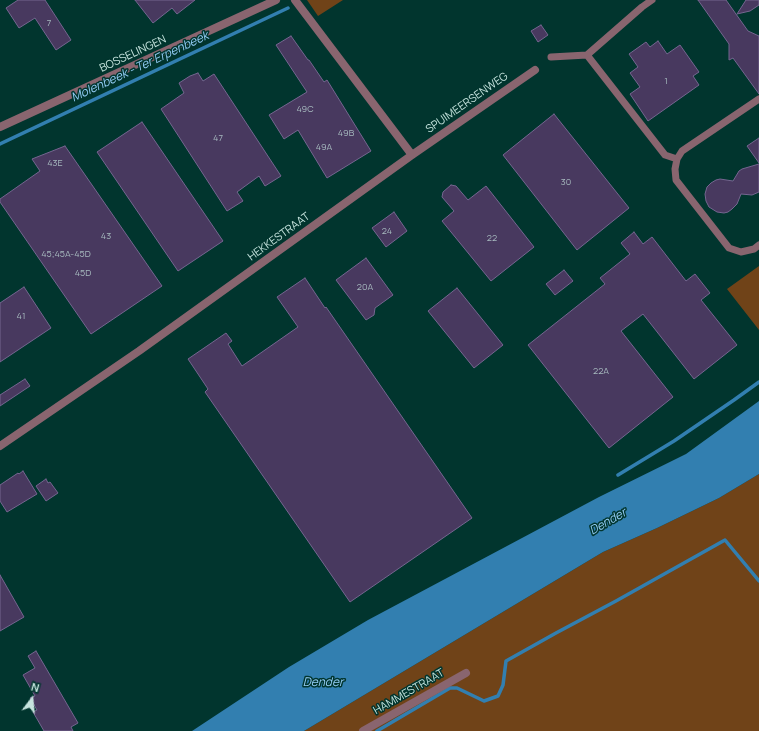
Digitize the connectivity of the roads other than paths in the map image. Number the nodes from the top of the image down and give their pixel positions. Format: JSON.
{"nodes":[{"id":1,"x":276,"y":0,"type":"edge"},
{"id":2,"x":295,"y":0,"type":"edge"},
{"id":3,"x":652,"y":0,"type":"edge"},
{"id":4,"x":587,"y":55,"type":"junction"},
{"id":5,"x":551,"y":57,"type":"dead end"},
{"id":6,"x":535,"y":70,"type":"dead end"},
{"id":7,"x":759,"y":99,"type":"edge"},
{"id":8,"x":0,"y":127,"type":"edge"},
{"id":9,"x":412,"y":155,"type":"junction"},
{"id":10,"x":677,"y":159,"type":"junction"},
{"id":11,"x":759,"y":245,"type":"edge"},
{"id":12,"x":0,"y":446,"type":"edge"},
{"id":13,"x":466,"y":673,"type":"dead end"},
{"id":14,"x":364,"y":731,"type":"edge"}],
"edges":[{"from":1,"to":8,"type":"street","name":"BOSSELINGEN"},
{"from":2,"to":9,"type":"street"},
{"from":3,"to":4,"type":"lane"},
{"from":4,"to":5,"type":"lane"},
{"from":4,"to":10,"type":"lane"},
{"from":6,"to":9,"type":"street","name":"SPUIMEERSENWEG"},
{"from":7,"to":10,"type":"lane"},
{"from":9,"to":12,"type":"street","name":"HEKKESTRAAT"},
{"from":10,"to":11,"type":"lane"},
{"from":13,"to":14,"type":"street","name":"HAMMESTRAAT"}]}
